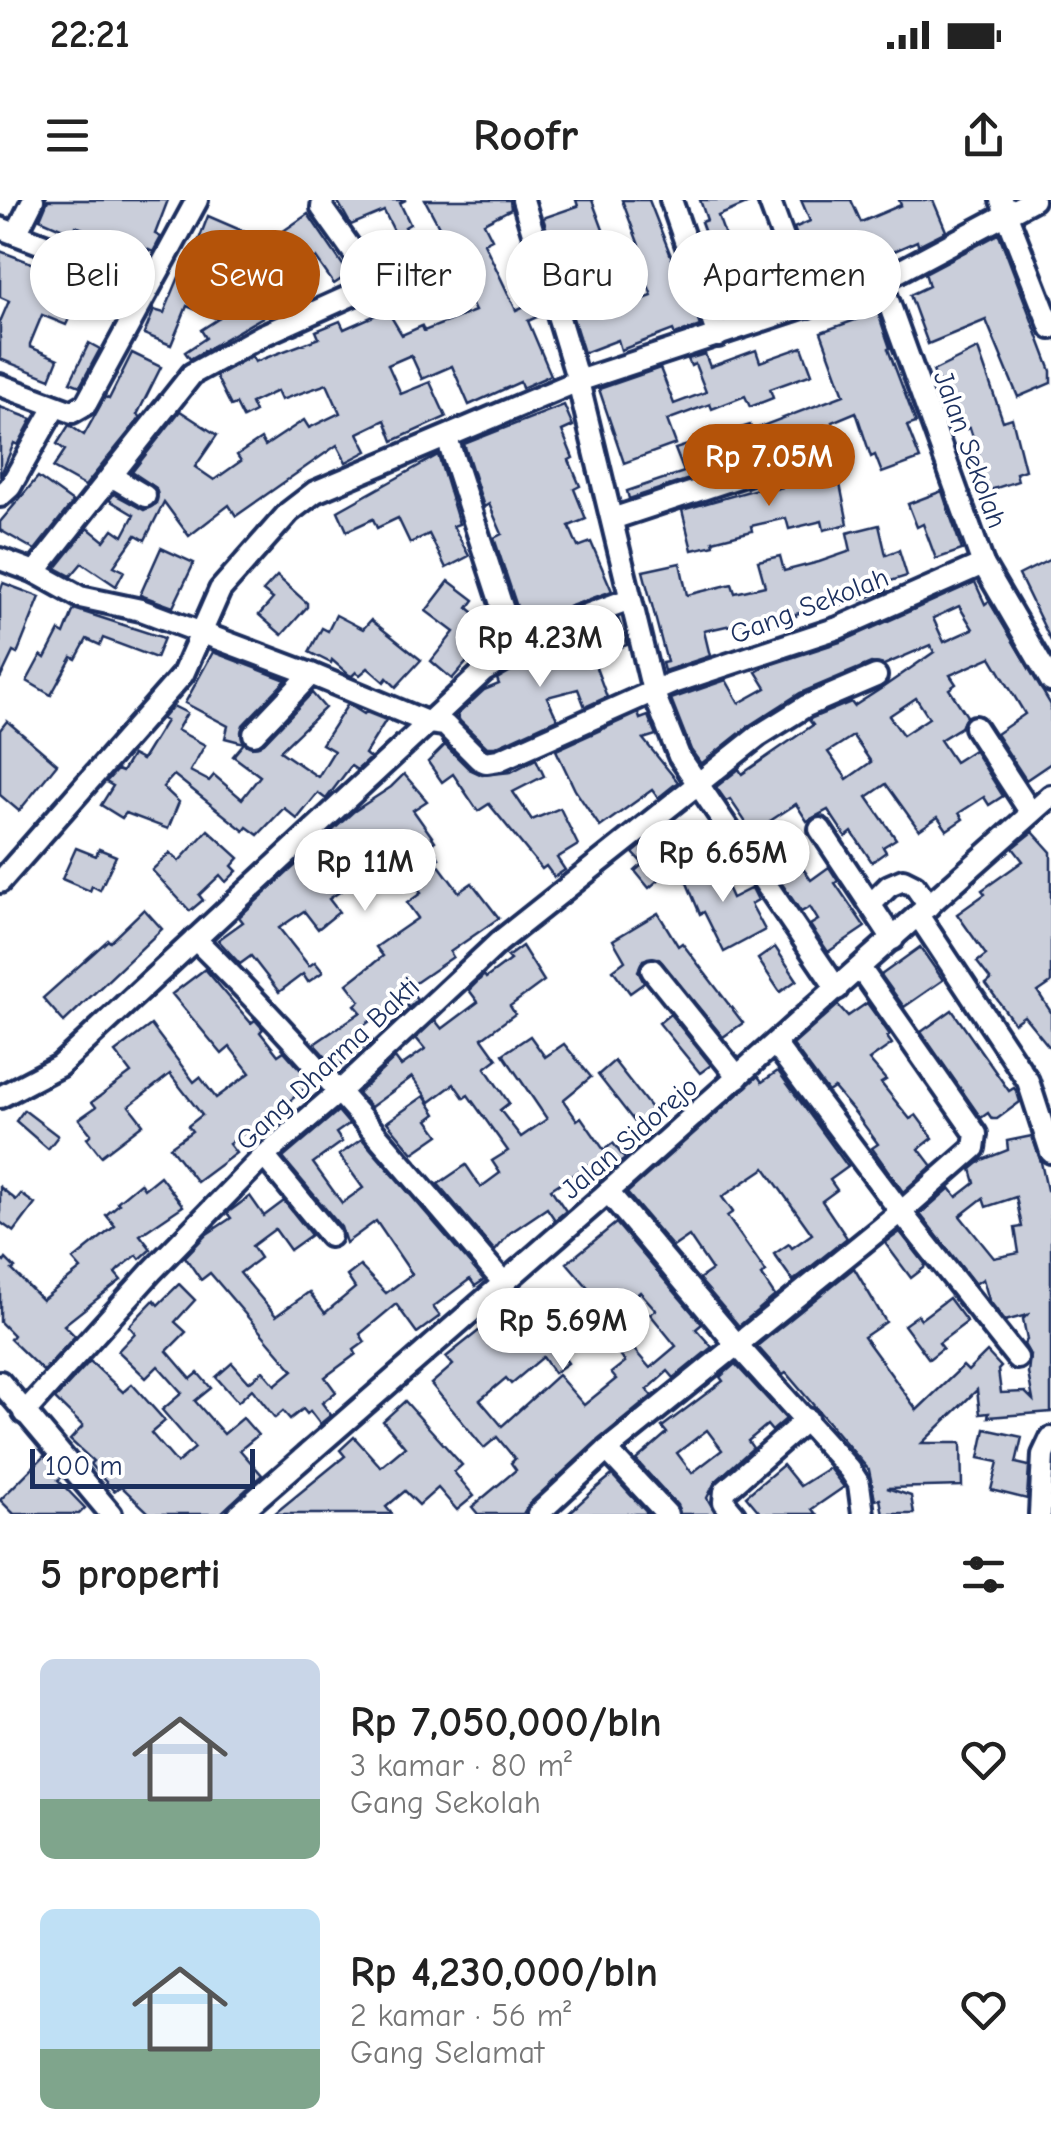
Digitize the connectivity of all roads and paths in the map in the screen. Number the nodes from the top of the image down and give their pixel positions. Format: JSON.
{"nodes":[{"id":1,"x":33,"y":200,"type":"edge"},
{"id":2,"x":198,"y":200,"type":"edge"},
{"id":3,"x":323,"y":200,"type":"edge"},
{"id":4,"x":523,"y":200,"type":"edge"},
{"id":5,"x":671,"y":200,"type":"edge"},
{"id":6,"x":769,"y":200,"type":"edge"},
{"id":7,"x":1033,"y":200,"type":"edge"},
{"id":8,"x":1004,"y":207,"type":"edge"},
{"id":9,"x":780,"y":230,"type":"edge"},
{"id":10,"x":8,"y":231,"type":"edge"},
{"id":11,"x":901,"y":269,"type":"edge"},
{"id":12,"x":155,"y":277,"type":"edge"},
{"id":13,"x":132,"y":320,"type":"edge"},
{"id":14,"x":766,"y":320,"type":"edge"},
{"id":15,"x":895,"y":320,"type":"edge"},
{"id":16,"x":1051,"y":328,"type":"edge"},
{"id":17,"x":718,"y":336,"type":"junction"},
{"id":18,"x":578,"y":381,"type":"junction"},
{"id":19,"x":0,"y":385,"type":"edge"},
{"id":20,"x":55,"y":407,"type":"junction"},
{"id":21,"x":447,"y":438,"type":"junction"},
{"id":22,"x":828,"y":448,"type":"dead end"},
{"id":23,"x":111,"y":476,"type":"junction"},
{"id":24,"x":0,"y":496,"type":"edge"},
{"id":25,"x":145,"y":496,"type":"dead end"},
{"id":26,"x":612,"y":519,"type":"junction"},
{"id":27,"x":2,"y":562,"type":"edge"},
{"id":28,"x":982,"y":564,"type":"junction"},
{"id":29,"x":35,"y":572,"type":"junction"},
{"id":30,"x":630,"y":598,"type":"junction"},
{"id":31,"x":202,"y":632,"type":"junction"},
{"id":32,"x":516,"y":650,"type":"junction"},
{"id":33,"x":311,"y":674,"type":"junction"},
{"id":34,"x":876,"y":676,"type":"dead end"},
{"id":35,"x":1051,"y":681,"type":"edge"},
{"id":36,"x":653,"y":691,"type":"junction"},
{"id":37,"x":429,"y":723,"type":"junction"},
{"id":38,"x":976,"y":727,"type":"dead end"},
{"id":39,"x":254,"y":734,"type":"dead end"},
{"id":40,"x":696,"y":783,"type":"junction"},
{"id":41,"x":1051,"y":796,"type":"edge"},
{"id":42,"x":1031,"y":813,"type":"junction"},
{"id":43,"x":820,"y":829,"type":"dead end"},
{"id":44,"x":0,"y":882,"type":"edge"},
{"id":45,"x":871,"y":904,"type":"junction"},
{"id":46,"x":924,"y":910,"type":"junction"},
{"id":47,"x":194,"y":938,"type":"junction"},
{"id":48,"x":893,"y":939,"type":"junction"},
{"id":49,"x":860,"y":968,"type":"junction"},
{"id":50,"x":652,"y":970,"type":"dead end"},
{"id":51,"x":837,"y":989,"type":"junction"},
{"id":52,"x":775,"y":1044,"type":"junction"},
{"id":53,"x":738,"y":1077,"type":"junction"},
{"id":54,"x":341,"y":1090,"type":"junction"},
{"id":55,"x":0,"y":1097,"type":"edge"},
{"id":56,"x":1049,"y":1139,"type":"edge"},
{"id":57,"x":264,"y":1156,"type":"junction"},
{"id":58,"x":608,"y":1192,"type":"junction"},
{"id":59,"x":901,"y":1212,"type":"junction"},
{"id":60,"x":330,"y":1236,"type":"dead end"},
{"id":61,"x":504,"y":1282,"type":"junction"},
{"id":62,"x":738,"y":1346,"type":"junction"},
{"id":63,"x":1018,"y":1358,"type":"dead end"},
{"id":64,"x":0,"y":1382,"type":"edge"},
{"id":65,"x":24,"y":1413,"type":"junction"},
{"id":66,"x":807,"y":1419,"type":"junction"},
{"id":67,"x":1051,"y":1438,"type":"edge"},
{"id":68,"x":608,"y":1450,"type":"junction"},
{"id":69,"x":105,"y":1512,"type":"edge"},
{"id":70,"x":238,"y":1514,"type":"edge"},
{"id":71,"x":538,"y":1514,"type":"edge"},
{"id":72,"x":667,"y":1514,"type":"edge"},
{"id":73,"x":734,"y":1514,"type":"edge"},
{"id":74,"x":863,"y":1514,"type":"edge"},
{"id":75,"x":1040,"y":1514,"type":"edge"}],
"edges":[{"from":1,"to":10,"type":"street"},
{"from":2,"to":12,"type":"street"},
{"from":3,"to":23,"type":"street"},
{"from":4,"to":18,"type":"street"},
{"from":5,"to":17,"type":"street"},
{"from":6,"to":9,"type":"street"},
{"from":7,"to":8,"type":"street"},
{"from":8,"to":11,"type":"street"},
{"from":8,"to":16,"type":"street"},
{"from":13,"to":20,"type":"street"},
{"from":14,"to":17,"type":"street"},
{"from":15,"to":28,"type":"street","name":"Jalan Sekolah"},
{"from":17,"to":18,"type":"street"},
{"from":18,"to":21,"type":"street"},
{"from":18,"to":26,"type":"street"},
{"from":19,"to":20,"type":"street"},
{"from":20,"to":24,"type":"street"},
{"from":21,"to":31,"type":"street"},
{"from":21,"to":32,"type":"street"},
{"from":22,"to":26,"type":"street"},
{"from":23,"to":25,"type":"street"},
{"from":23,"to":29,"type":"street"},
{"from":26,"to":30,"type":"street"},
{"from":27,"to":29,"type":"street"},
{"from":28,"to":35,"type":"street","name":"Jalan Sekolah"},
{"from":28,"to":36,"type":"street","name":"Gang Sekolah"},
{"from":29,"to":31,"type":"street"},
{"from":30,"to":32,"type":"street"},
{"from":30,"to":36,"type":"street"},
{"from":31,"to":33,"type":"street"},
{"from":31,"to":44,"type":"street"},
{"from":32,"to":37,"type":"street"},
{"from":33,"to":37,"type":"street"},
{"from":33,"to":39,"type":"street"},
{"from":34,"to":40,"type":"street","name":"Gang Dharma Bakti"},
{"from":36,"to":37,"type":"street","name":"Gang Sekolah"},
{"from":36,"to":40,"type":"street"},
{"from":37,"to":47,"type":"street"},
{"from":38,"to":42,"type":"street"},
{"from":40,"to":51,"type":"street"},
{"from":40,"to":54,"type":"street","name":"Gang Dharma Bakti"},
{"from":41,"to":42,"type":"street","name":"Jalan Sidorejo"},
{"from":42,"to":46,"type":"street","name":"Jalan Sidorejo"},
{"from":43,"to":45,"type":"street"},
{"from":45,"to":46,"type":"street"},
{"from":45,"to":48,"type":"street"},
{"from":46,"to":48,"type":"street","name":"Jalan Sidorejo"},
{"from":46,"to":56,"type":"street"},
{"from":47,"to":54,"type":"street"},
{"from":47,"to":55,"type":"street"},
{"from":48,"to":49,"type":"street","name":"Jalan Sidorejo"},
{"from":49,"to":51,"type":"street","name":"Jalan Sidorejo"},
{"from":49,"to":59,"type":"street"},
{"from":50,"to":53,"type":"street"},
{"from":51,"to":52,"type":"street","name":"Jalan Sidorejo"},
{"from":52,"to":53,"type":"street","name":"Jalan Sidorejo"},
{"from":52,"to":59,"type":"street"},
{"from":53,"to":58,"type":"street","name":"Jalan Sidorejo"},
{"from":54,"to":57,"type":"street","name":"Gang Dharma Bakti"},
{"from":54,"to":61,"type":"street"},
{"from":57,"to":60,"type":"street"},
{"from":57,"to":65,"type":"street","name":"Gang Dharma Bakti"},
{"from":58,"to":61,"type":"street","name":"Jalan Sidorejo"},
{"from":58,"to":62,"type":"street"},
{"from":59,"to":62,"type":"street"},
{"from":59,"to":63,"type":"street"},
{"from":61,"to":70,"type":"street","name":"Jalan Sidorejo"},
{"from":62,"to":66,"type":"street"},
{"from":62,"to":68,"type":"street"},
{"from":64,"to":65,"type":"street"},
{"from":65,"to":69,"type":"street"},
{"from":66,"to":73,"type":"street"},
{"from":66,"to":74,"type":"street"},
{"from":67,"to":75,"type":"street"},
{"from":68,"to":71,"type":"street"},
{"from":68,"to":72,"type":"street"}]}
